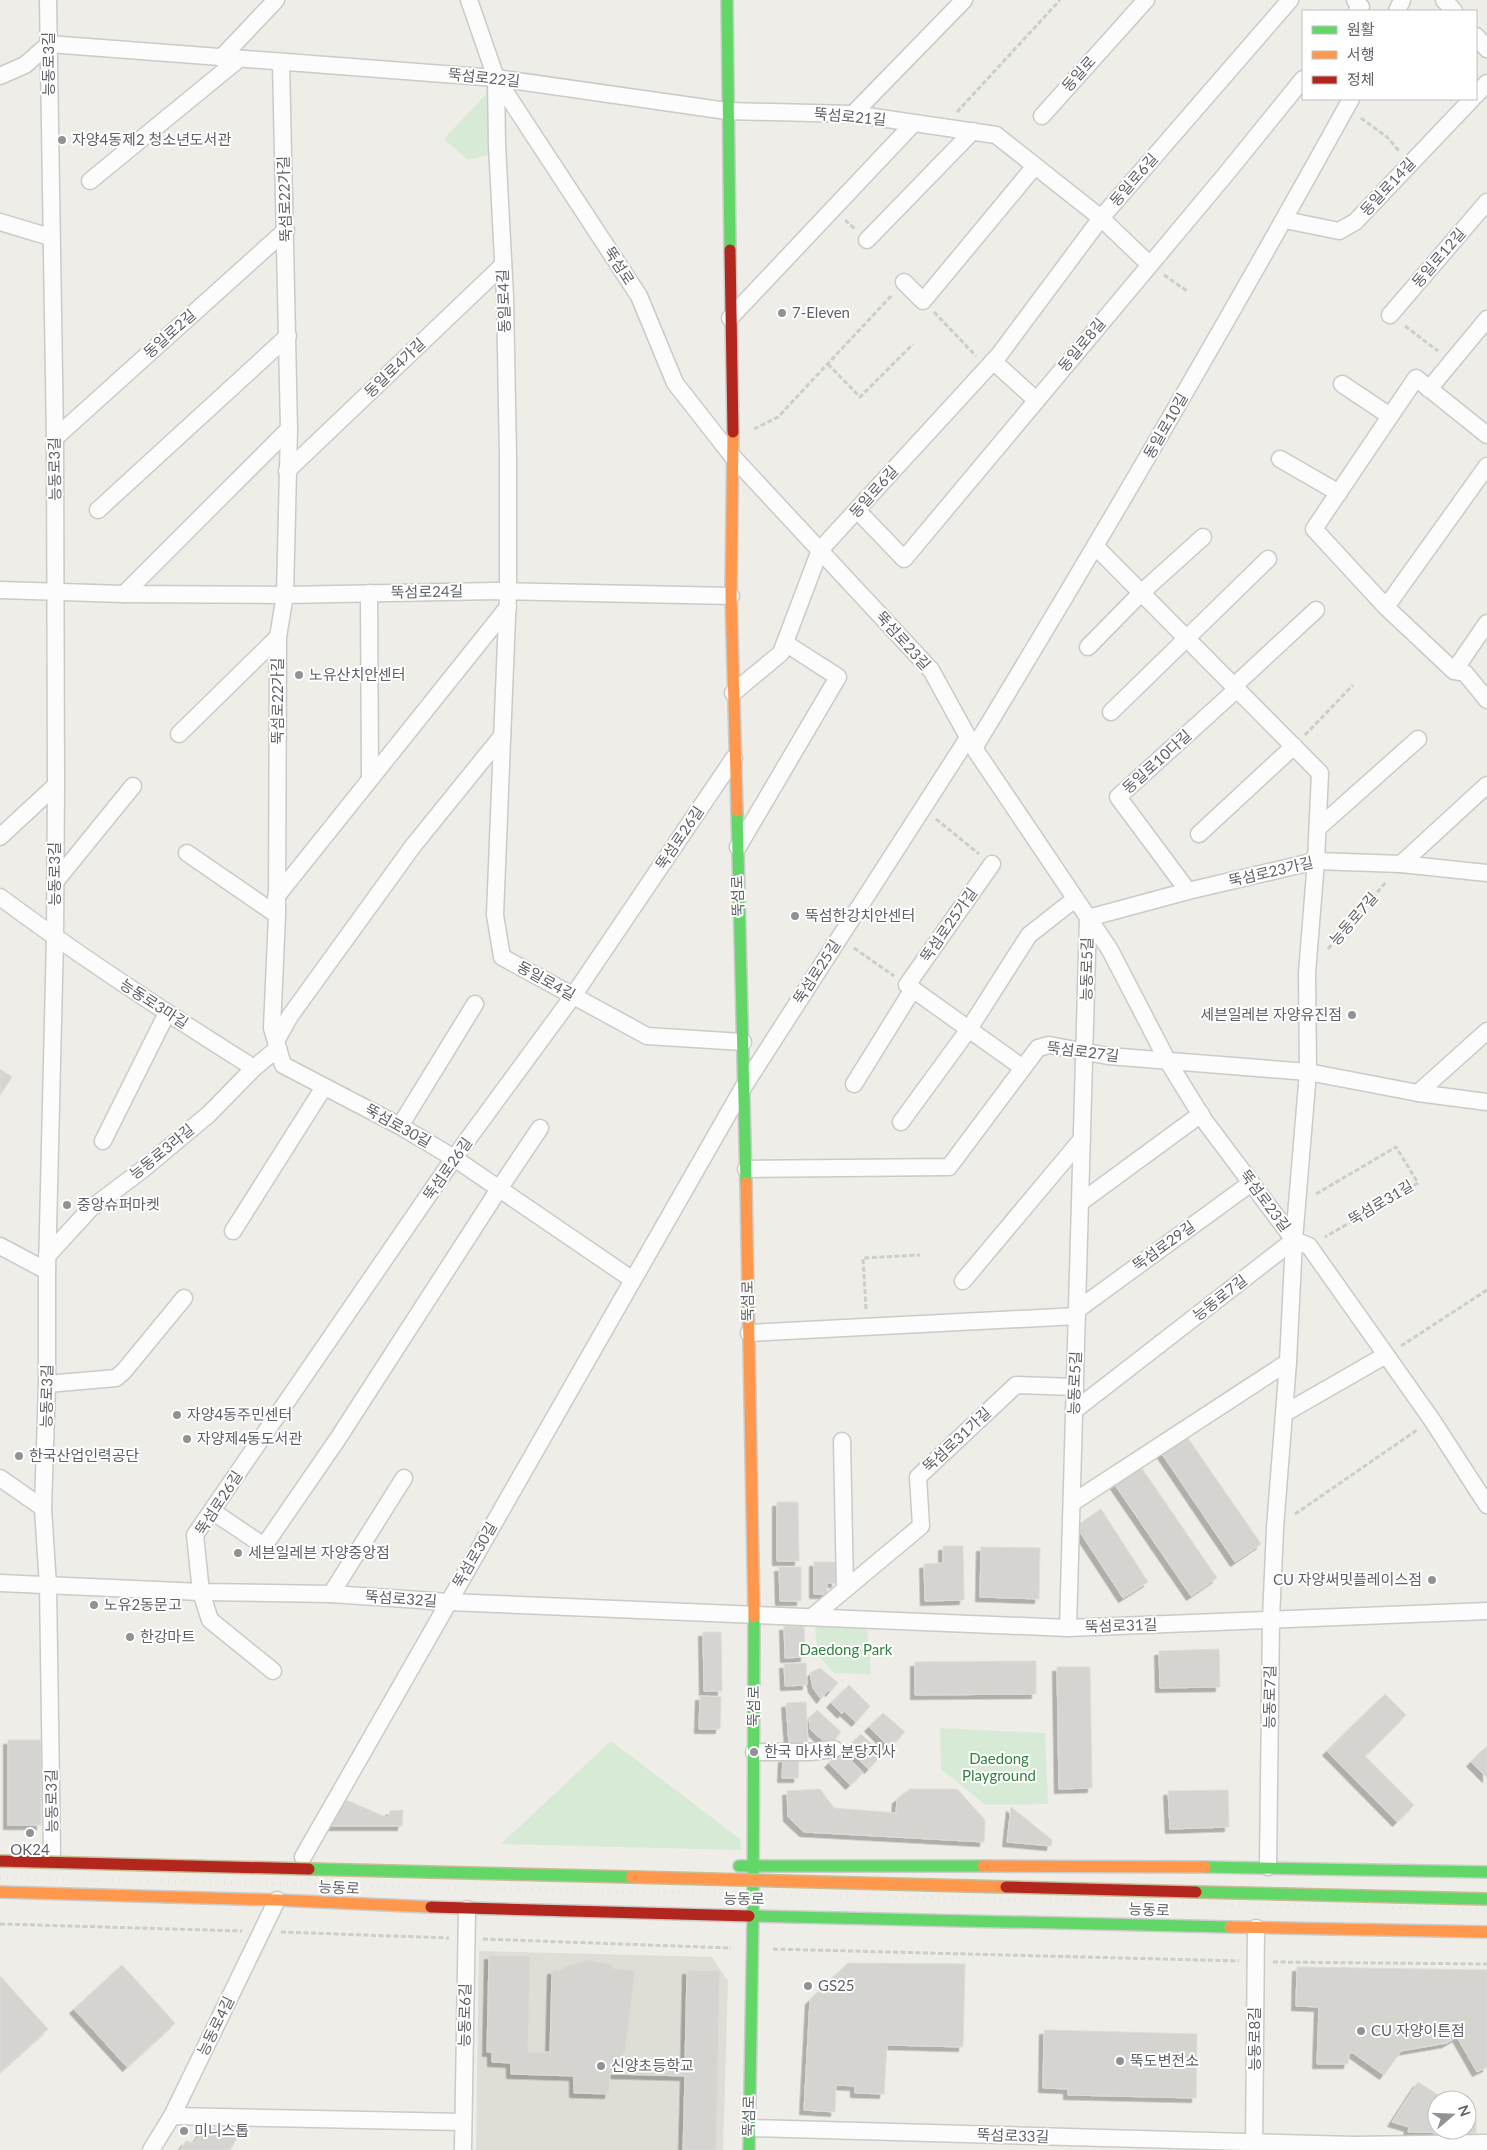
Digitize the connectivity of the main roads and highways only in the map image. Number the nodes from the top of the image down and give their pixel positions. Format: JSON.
{"nodes":[{"id":1,"x":726,"y":0,"type":"edge"},
{"id":2,"x":0,"y":1853,"type":"edge"},
{"id":3,"x":308,"y":1857,"type":"road end"},
{"id":4,"x":0,"y":1861,"type":"edge"},
{"id":5,"x":724,"y":1866,"type":"dead end"},
{"id":6,"x":753,"y":1866,"type":"junction"},
{"id":7,"x":1487,"y":1872,"type":"edge"},
{"id":8,"x":0,"y":1892,"type":"edge"},
{"id":9,"x":738,"y":1892,"type":"dead end"},
{"id":10,"x":768,"y":1893,"type":"dead end"},
{"id":11,"x":1008,"y":1899,"type":"dead end"},
{"id":12,"x":1487,"y":1899,"type":"edge"},
{"id":13,"x":1487,"y":1910,"type":"edge"},
{"id":14,"x":753,"y":1914,"type":"junction"},
{"id":15,"x":1487,"y":1932,"type":"edge"},
{"id":16,"x":749,"y":2150,"type":"edge"}],
"edges":[{"from":1,"to":6,"type":"main road","name":"뚝섬로"},
{"from":2,"to":3,"type":"main road"},
{"from":4,"to":12,"type":"main road","bridge":true},
{"from":5,"to":6,"type":"main road"},
{"from":6,"to":7,"type":"main road"},
{"from":6,"to":14,"type":"main road","name":"뚝섬로"},
{"from":8,"to":14,"type":"main road","name":"능동로"},
{"from":9,"to":10,"type":"main road"},
{"from":11,"to":13,"type":"main road"},
{"from":14,"to":15,"type":"main road","name":"능동로"},
{"from":14,"to":16,"type":"main road","name":"뚝섬로"}]}
